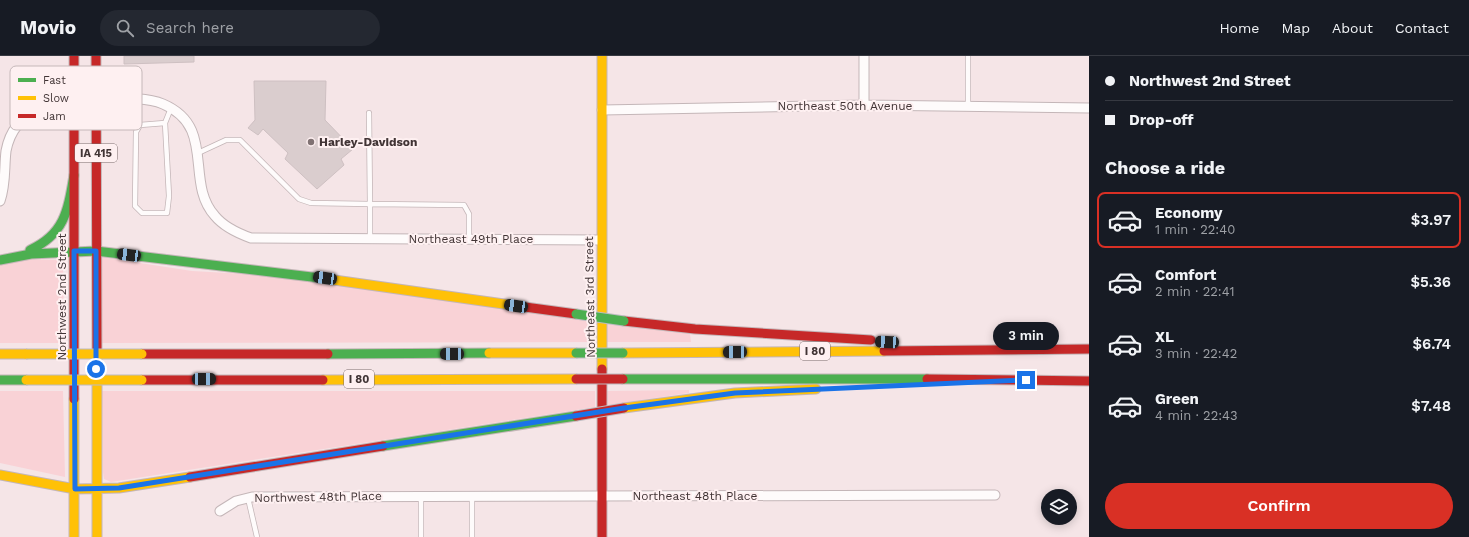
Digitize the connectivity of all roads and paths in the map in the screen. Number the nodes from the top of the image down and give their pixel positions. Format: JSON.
{"nodes":[{"id":1,"x":602,"y":56,"type":"edge"},
{"id":2,"x":864,"y":56,"type":"edge"},
{"id":3,"x":968,"y":56,"type":"edge"},
{"id":4,"x":142,"y":101,"type":"edge"},
{"id":5,"x":864,"y":105,"type":"junction"},
{"id":6,"x":968,"y":106,"type":"junction"},
{"id":7,"x":171,"y":108,"type":"junction"},
{"id":8,"x":1089,"y":108,"type":"edge"},
{"id":9,"x":602,"y":110,"type":"junction"},
{"id":10,"x":369,"y":113,"type":"dead end"},
{"id":11,"x":165,"y":123,"type":"junction"},
{"id":12,"x":142,"y":125,"type":"edge"},
{"id":13,"x":15,"y":130,"type":"edge"},
{"id":14,"x":74,"y":130,"type":"edge"},
{"id":15,"x":96,"y":130,"type":"edge"},
{"id":16,"x":137,"y":130,"type":"edge"},
{"id":17,"x":198,"y":153,"type":"junction"},
{"id":18,"x":74,"y":175,"type":"junction"},
{"id":19,"x":0,"y":201,"type":"edge"},
{"id":20,"x":370,"y":204,"type":"junction"},
{"id":21,"x":370,"y":239,"type":"junction"},
{"id":22,"x":469,"y":239,"type":"junction"},
{"id":23,"x":601,"y":240,"type":"junction"},
{"id":24,"x":74,"y":251,"type":"junction"},
{"id":25,"x":96,"y":251,"type":"junction"},
{"id":26,"x":3,"y":259,"type":"edge"},
{"id":27,"x":1006,"y":349,"type":"junction"},
{"id":28,"x":1089,"y":349,"type":"edge"},
{"id":29,"x":0,"y":354,"type":"edge"},
{"id":30,"x":0,"y":380,"type":"edge"},
{"id":31,"x":1010,"y":380,"type":"junction"},
{"id":32,"x":1089,"y":381,"type":"edge"},
{"id":33,"x":0,"y":475,"type":"edge"},
{"id":34,"x":75,"y":489,"type":"junction"},
{"id":35,"x":97,"y":489,"type":"junction"},
{"id":36,"x":995,"y":495,"type":"dead end"},
{"id":37,"x":394,"y":496,"type":"joint"},
{"id":38,"x":421,"y":496,"type":"junction"},
{"id":39,"x":472,"y":496,"type":"junction"},
{"id":40,"x":602,"y":496,"type":"junction"},
{"id":41,"x":248,"y":498,"type":"junction"},
{"id":42,"x":220,"y":511,"type":"dead end"},
{"id":43,"x":74,"y":537,"type":"edge"},
{"id":44,"x":97,"y":537,"type":"edge"},
{"id":45,"x":257,"y":537,"type":"edge"},
{"id":46,"x":421,"y":537,"type":"edge"},
{"id":47,"x":472,"y":537,"type":"edge"},
{"id":48,"x":602,"y":537,"type":"edge"}],
"edges":[{"from":1,"to":9,"type":"main road","name":"Northeast 3rd Street"},
{"from":2,"to":5,"type":"street"},
{"from":3,"to":6,"type":"lane"},
{"from":4,"to":7,"type":"street"},
{"from":5,"to":6,"type":"street","name":"Northeast 50th Avenue"},
{"from":5,"to":9,"type":"street","name":"Northeast 50th Avenue"},
{"from":6,"to":8,"type":"street","name":"Northeast 50th Avenue"},
{"from":7,"to":11,"type":"lane"},
{"from":7,"to":17,"type":"street","name":"Northeast 49th Place"},
{"from":9,"to":23,"type":"main road","name":"Northeast 3rd Street"},
{"from":10,"to":20,"type":"lane"},
{"from":11,"to":12,"type":"lane"},
{"from":11,"to":16,"type":"lane"},
{"from":13,"to":19,"type":"street"},
{"from":14,"to":18,"type":"main road","name":"Northwest 2nd Street","number":"IA 415"},
{"from":15,"to":25,"type":"main road","number":"IA 415"},
{"from":17,"to":20,"type":"lane"},
{"from":17,"to":21,"type":"street","name":"Northeast 49th Place"},
{"from":18,"to":24,"type":"main road","name":"Northwest 2nd Street","number":"IA 415"},
{"from":18,"to":26,"type":"main road"},
{"from":20,"to":21,"type":"lane"},
{"from":20,"to":22,"type":"lane"},
{"from":21,"to":22,"type":"street","name":"Northeast 49th Place"},
{"from":22,"to":23,"type":"street","name":"Northeast 49th Place"},
{"from":23,"to":40,"type":"main road","name":"Northeast 3rd Street"},
{"from":24,"to":25,"type":"main road"},
{"from":24,"to":26,"type":"main road"},
{"from":24,"to":34,"type":"main road","name":"Northwest 2nd Street","number":"IA 415"},
{"from":25,"to":27,"type":"main road","bridge":true},
{"from":25,"to":35,"type":"main road","number":"IA 415"},
{"from":27,"to":28,"type":"main road","number":"I 80"},
{"from":27,"to":29,"type":"main road","number":"I 80","bridge":true},
{"from":30,"to":31,"type":"main road","number":"I 80","bridge":true},
{"from":31,"to":32,"type":"main road"},
{"from":31,"to":35,"type":"main road","bridge":true},
{"from":33,"to":34,"type":"main road"},
{"from":34,"to":35,"type":"main road"},
{"from":34,"to":43,"type":"main road","name":"Northwest 2nd Street","number":"IA 415"},
{"from":35,"to":44,"type":"main road","number":"IA 415"},
{"from":36,"to":40,"type":"street","name":"Northeast 48th Place"},
{"from":37,"to":38,"type":"street","name":"Northeast 48th Place"},
{"from":37,"to":41,"type":"street","name":"Northwest 48th Place"},
{"from":38,"to":39,"type":"street","name":"Northeast 48th Place"},
{"from":38,"to":46,"type":"lane"},
{"from":39,"to":40,"type":"street","name":"Northeast 48th Place"},
{"from":39,"to":47,"type":"lane"},
{"from":40,"to":48,"type":"main road","name":"Northeast 3rd Street"},
{"from":41,"to":42,"type":"street","name":"Northwest 48th Place"},
{"from":41,"to":45,"type":"lane"}]}
